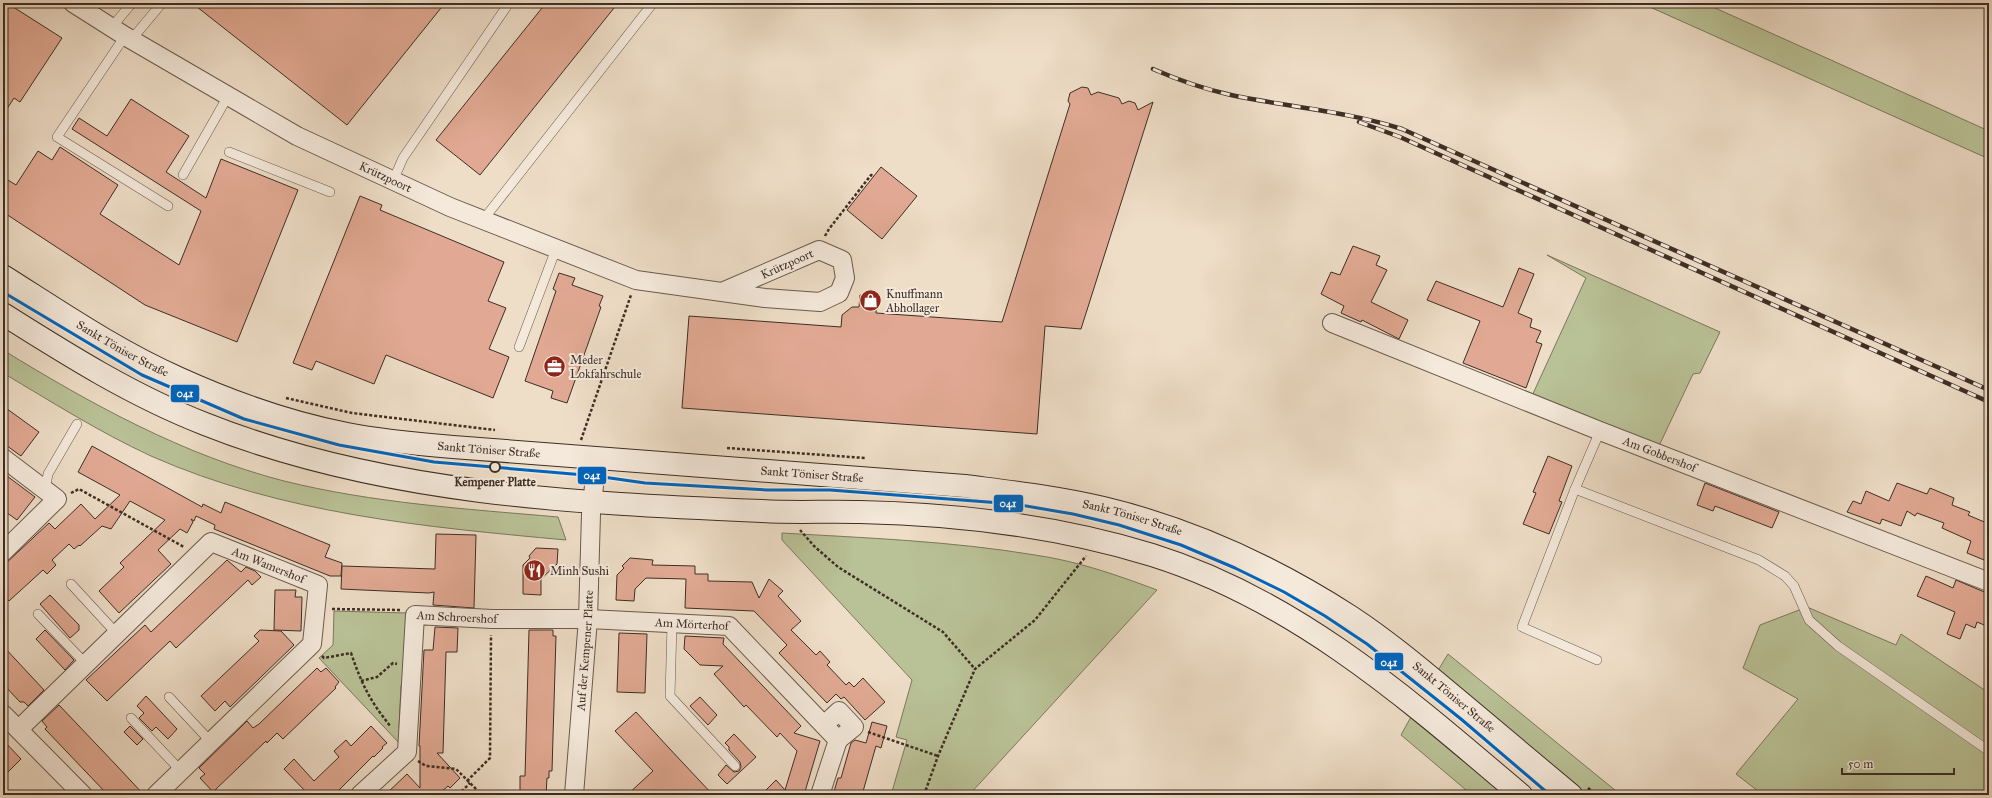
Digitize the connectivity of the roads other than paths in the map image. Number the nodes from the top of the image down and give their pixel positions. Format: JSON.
{"nodes":[{"id":1,"x":73,"y":3,"type":"edge"},
{"id":2,"x":162,"y":3,"type":"edge"},
{"id":3,"x":509,"y":3,"type":"edge"},
{"id":4,"x":653,"y":3,"type":"edge"},
{"id":5,"x":127,"y":5,"type":"edge"},
{"id":6,"x":122,"y":35,"type":"junction"},
{"id":7,"x":228,"y":96,"type":"junction"},
{"id":8,"x":229,"y":152,"type":"dead end"},
{"id":9,"x":183,"y":175,"type":"dead end"},
{"id":10,"x":393,"y":181,"type":"junction"},
{"id":11,"x":330,"y":192,"type":"dead end"},
{"id":12,"x":168,"y":206,"type":"dead end"},
{"id":13,"x":483,"y":220,"type":"junction"},
{"id":14,"x":556,"y":248,"type":"junction"},
{"id":15,"x":3,"y":276,"type":"edge"},
{"id":16,"x":722,"y":292,"type":"junction"},
{"id":17,"x":3,"y":314,"type":"edge"},
{"id":18,"x":1332,"y":323,"type":"dead end"},
{"id":19,"x":519,"y":347,"type":"dead end"},
{"id":20,"x":77,"y":424,"type":"dead end"},
{"id":21,"x":1600,"y":431,"type":"junction"},
{"id":22,"x":3,"y":458,"type":"edge"},
{"id":23,"x":598,"y":458,"type":"junction"},
{"id":24,"x":1575,"y":489,"type":"junction"},
{"id":25,"x":51,"y":494,"type":"junction"},
{"id":26,"x":593,"y":501,"type":"junction"},
{"id":27,"x":3,"y":552,"type":"edge"},
{"id":28,"x":1989,"y":582,"type":"edge"},
{"id":29,"x":70,"y":584,"type":"dead end"},
{"id":30,"x":38,"y":614,"type":"dead end"},
{"id":31,"x":588,"y":619,"type":"junction"},
{"id":32,"x":672,"y":624,"type":"junction"},
{"id":33,"x":117,"y":634,"type":"junction"},
{"id":34,"x":1597,"y":660,"type":"dead end"},
{"id":35,"x":86,"y":664,"type":"junction"},
{"id":36,"x":169,"y":697,"type":"dead end"},
{"id":37,"x":3,"y":714,"type":"edge"},
{"id":38,"x":131,"y":718,"type":"dead end"},
{"id":39,"x":824,"y":725,"type":"junction"},
{"id":40,"x":19,"y":729,"type":"junction"},
{"id":41,"x":838,"y":740,"type":"junction"},
{"id":42,"x":211,"y":742,"type":"junction"},
{"id":43,"x":1989,"y":751,"type":"edge"},
{"id":44,"x":735,"y":766,"type":"dead end"},
{"id":45,"x":181,"y":771,"type":"junction"},
{"id":46,"x":84,"y":795,"type":"edge"},
{"id":47,"x":156,"y":795,"type":"edge"},
{"id":48,"x":360,"y":795,"type":"edge"},
{"id":49,"x":574,"y":795,"type":"edge"},
{"id":50,"x":820,"y":795,"type":"edge"},
{"id":51,"x":1521,"y":795,"type":"edge"},
{"id":52,"x":1571,"y":795,"type":"edge"}],
"edges":[{"from":1,"to":6,"type":"street","name":"Krützpoort"},
{"from":2,"to":6,"type":"lane"},
{"from":3,"to":10,"type":"lane"},
{"from":4,"to":13,"type":"lane"},
{"from":5,"to":6,"type":"lane"},
{"from":6,"to":7,"type":"street","name":"Krützpoort"},
{"from":6,"to":12,"type":"lane"},
{"from":7,"to":9,"type":"lane"},
{"from":7,"to":10,"type":"street","name":"Krützpoort"},
{"from":8,"to":11,"type":"lane"},
{"from":10,"to":13,"type":"street","name":"Krützpoort"},
{"from":13,"to":14,"type":"street","name":"Krützpoort"},
{"from":14,"to":16,"type":"street","name":"Krützpoort"},
{"from":14,"to":19,"type":"lane"},
{"from":15,"to":23,"type":"main road","name":"Sankt Töniser Straße"},
{"from":16,"to":16,"type":"street","name":"Krützpoort"},
{"from":17,"to":26,"type":"main road"},
{"from":18,"to":21,"type":"street","name":"Am Gobbershof"},
{"from":20,"to":25,"type":"lane"},
{"from":21,"to":24,"type":"lane"},
{"from":21,"to":28,"type":"street","name":"Am Gobbershof"},
{"from":22,"to":25,"type":"street"},
{"from":23,"to":26,"type":"street","name":"Auf der Kempener Platte"},
{"from":23,"to":52,"type":"main road","name":"Sankt Töniser Straße"},
{"from":24,"to":34,"type":"lane"},
{"from":24,"to":43,"type":"lane"},
{"from":25,"to":27,"type":"street"},
{"from":26,"to":31,"type":"street","name":"Auf der Kempener Platte"},
{"from":26,"to":51,"type":"main road"},
{"from":29,"to":33,"type":"lane"},
{"from":30,"to":35,"type":"lane"},
{"from":31,"to":32,"type":"street","name":"Am Mörterhof"},
{"from":31,"to":48,"type":"street","name":"Am Schroershof"},
{"from":31,"to":49,"type":"street","name":"Auf der Kempener Platte"},
{"from":32,"to":39,"type":"street","name":"Am Mörterhof"},
{"from":32,"to":44,"type":"lane"},
{"from":33,"to":35,"type":"street","name":"Am Wamershof"},
{"from":33,"to":42,"type":"street","name":"Am Wamershof"},
{"from":35,"to":40,"type":"street","name":"Am Wamershof"},
{"from":36,"to":42,"type":"lane"},
{"from":37,"to":40,"type":"street"},
{"from":38,"to":45,"type":"lane"},
{"from":39,"to":41,"type":"street","name":"Am Mörterhof"},
{"from":39,"to":41,"type":"street"},
{"from":40,"to":46,"type":"street"},
{"from":41,"to":50,"type":"street"},
{"from":42,"to":45,"type":"street"},
{"from":45,"to":47,"type":"street"}]}
